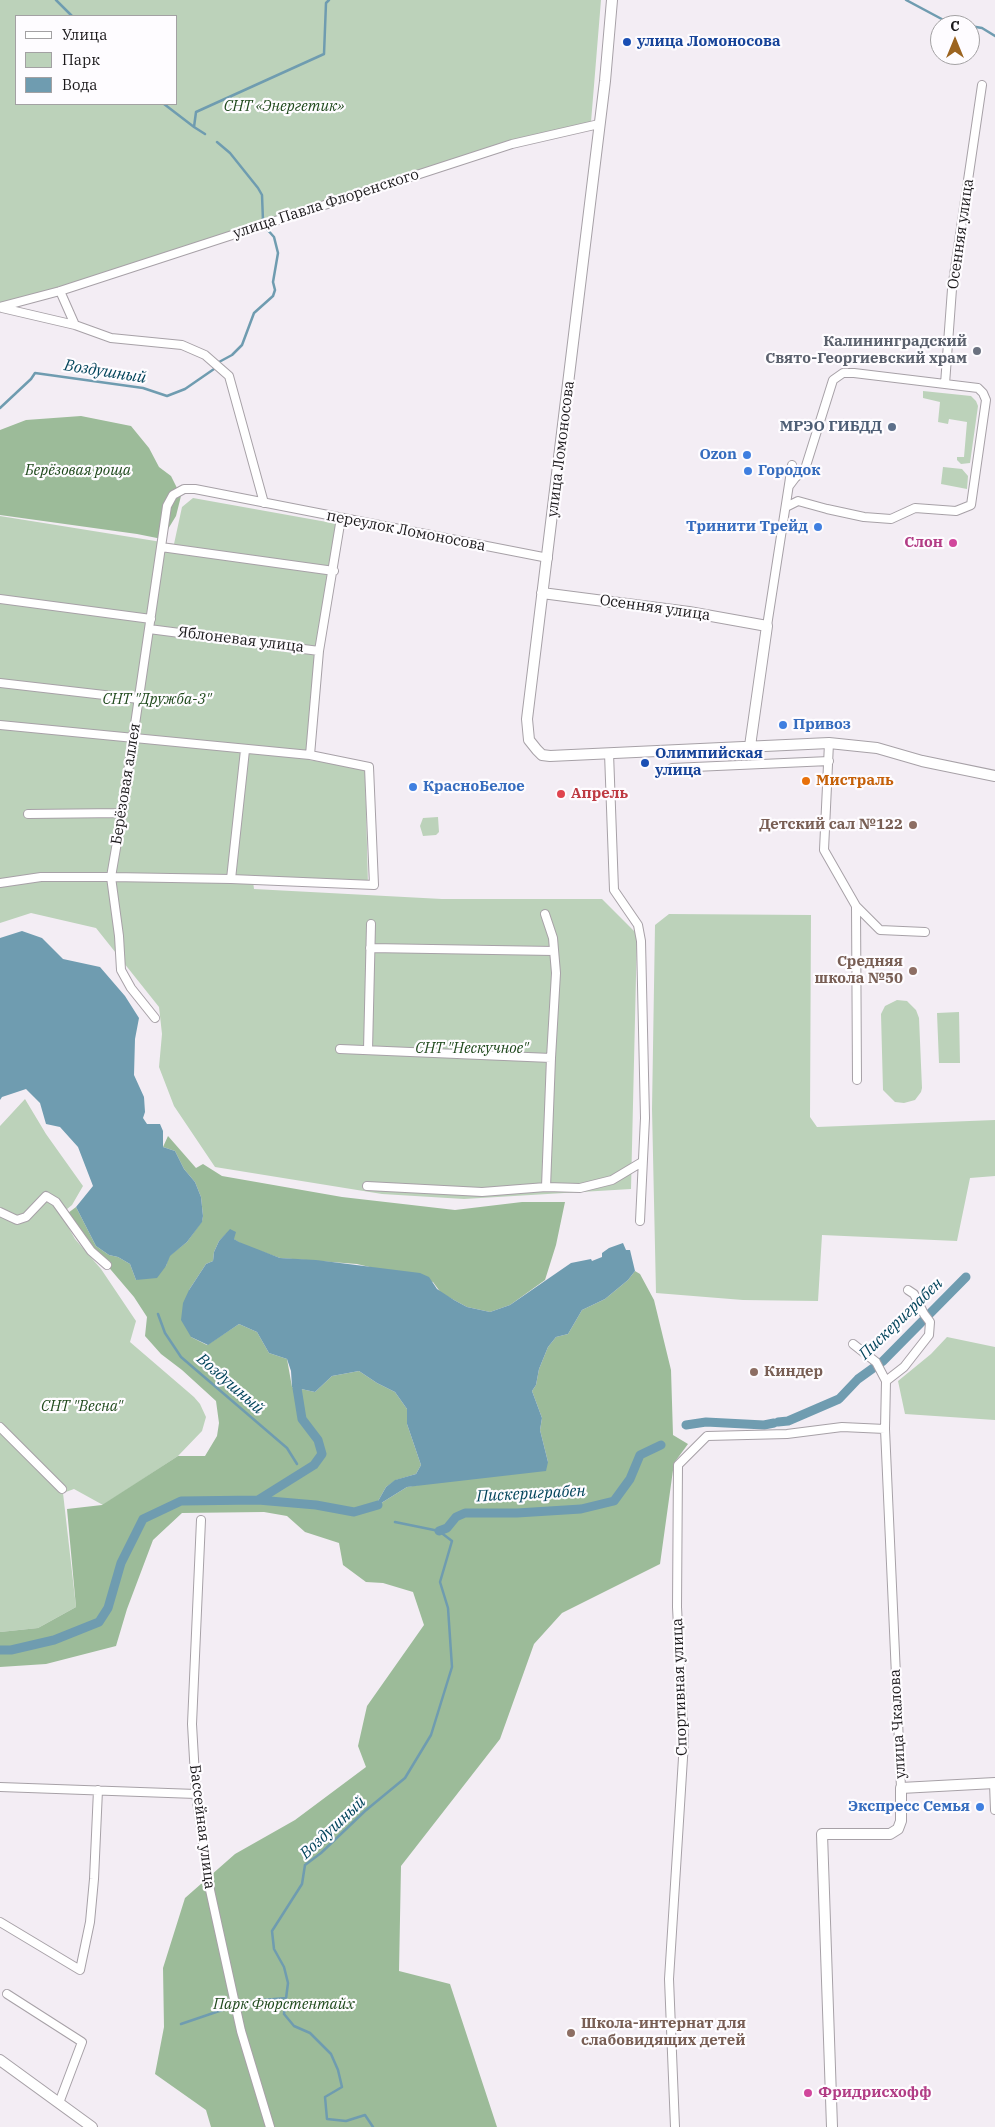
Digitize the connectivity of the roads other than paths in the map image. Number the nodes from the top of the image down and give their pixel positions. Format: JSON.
{"nodes":[{"id":1,"x":612,"y":0,"type":"edge"},
{"id":2,"x":982,"y":85,"type":"dead end"},
{"id":3,"x":596,"y":124,"type":"junction"},
{"id":4,"x":60,"y":291,"type":"junction"},
{"id":5,"x":0,"y":307,"type":"edge"},
{"id":6,"x":74,"y":325,"type":"junction"},
{"id":7,"x":945,"y":384,"type":"junction"},
{"id":8,"x":792,"y":465,"type":"dead end"},
{"id":9,"x":790,"y":486,"type":"junction"},
{"id":10,"x":264,"y":503,"type":"junction"},
{"id":11,"x":786,"y":507,"type":"junction"},
{"id":12,"x":341,"y":518,"type":"junction"},
{"id":13,"x":161,"y":547,"type":"junction"},
{"id":14,"x":548,"y":558,"type":"junction"},
{"id":15,"x":334,"y":571,"type":"junction"},
{"id":16,"x":542,"y":593,"type":"junction"},
{"id":17,"x":0,"y":599,"type":"edge"},
{"id":18,"x":151,"y":618,"type":"junction"},
{"id":19,"x":767,"y":626,"type":"junction"},
{"id":20,"x":149,"y":628,"type":"junction"},
{"id":21,"x":319,"y":651,"type":"junction"},
{"id":22,"x":0,"y":683,"type":"edge"},
{"id":23,"x":139,"y":698,"type":"junction"},
{"id":24,"x":0,"y":725,"type":"edge"},
{"id":25,"x":133,"y":739,"type":"junction"},
{"id":26,"x":829,"y":743,"type":"junction"},
{"id":27,"x":750,"y":746,"type":"junction"},
{"id":28,"x":245,"y":750,"type":"junction"},
{"id":29,"x":609,"y":754,"type":"junction"},
{"id":30,"x":310,"y":755,"type":"junction"},
{"id":31,"x":829,"y":761,"type":"junction"},
{"id":32,"x":672,"y":768,"type":"dead end"},
{"id":33,"x":995,"y":776,"type":"edge"},
{"id":34,"x":122,"y":813,"type":"junction"},
{"id":35,"x":28,"y":814,"type":"dead end"},
{"id":36,"x":111,"y":878,"type":"junction"},
{"id":37,"x":231,"y":879,"type":"junction"},
{"id":38,"x":0,"y":883,"type":"edge"},
{"id":39,"x":856,"y":906,"type":"junction"},
{"id":40,"x":545,"y":914,"type":"dead end"},
{"id":41,"x":371,"y":924,"type":"dead end"},
{"id":42,"x":925,"y":932,"type":"dead end"},
{"id":43,"x":370,"y":948,"type":"junction"},
{"id":44,"x":554,"y":952,"type":"junction"},
{"id":45,"x":156,"y":1018,"type":"dead end"},
{"id":46,"x":340,"y":1049,"type":"dead end"},
{"id":47,"x":368,"y":1050,"type":"junction"},
{"id":48,"x":551,"y":1058,"type":"junction"},
{"id":49,"x":857,"y":1080,"type":"dead end"},
{"id":50,"x":642,"y":1162,"type":"junction"},
{"id":51,"x":367,"y":1186,"type":"dead end"},
{"id":52,"x":546,"y":1188,"type":"junction"},
{"id":53,"x":0,"y":1212,"type":"edge"},
{"id":54,"x":640,"y":1221,"type":"dead end"},
{"id":55,"x":107,"y":1265,"type":"dead end"},
{"id":56,"x":908,"y":1290,"type":"dead end"},
{"id":57,"x":854,"y":1344,"type":"dead end"},
{"id":58,"x":886,"y":1381,"type":"junction"},
{"id":59,"x":0,"y":1427,"type":"edge"},
{"id":60,"x":885,"y":1428,"type":"junction"},
{"id":61,"x":62,"y":1489,"type":"dead end"},
{"id":62,"x":201,"y":1520,"type":"dead end"},
{"id":63,"x":994,"y":1783,"type":"edge"},
{"id":64,"x":0,"y":1787,"type":"edge"},
{"id":65,"x":901,"y":1788,"type":"junction"},
{"id":66,"x":98,"y":1790,"type":"junction"},
{"id":67,"x":196,"y":1794,"type":"junction"},
{"id":68,"x":995,"y":1810,"type":"edge"},
{"id":69,"x":0,"y":1922,"type":"edge"},
{"id":70,"x":7,"y":1994,"type":"dead end"},
{"id":71,"x":0,"y":2060,"type":"edge"},
{"id":72,"x":59,"y":2103,"type":"junction"},
{"id":73,"x":92,"y":2127,"type":"edge"},
{"id":74,"x":270,"y":2127,"type":"edge"},
{"id":75,"x":675,"y":2127,"type":"edge"},
{"id":76,"x":832,"y":2127,"type":"edge"}],
"edges":[{"from":1,"to":3,"type":"main road","name":"улица Ломоносова"},
{"from":2,"to":7,"type":"street","name":"Осенняя улица"},
{"from":3,"to":4,"type":"street","name":"улица Павла Флоренского"},
{"from":3,"to":14,"type":"main road","name":"улица Ломоносова"},
{"from":4,"to":5,"type":"street","name":"улица Павла Флоренского"},
{"from":4,"to":6,"type":"street"},
{"from":5,"to":6,"type":"street","name":"улица Павла Флоренского"},
{"from":6,"to":10,"type":"street","name":"улица Павла Флоренского"},
{"from":7,"to":9,"type":"street"},
{"from":7,"to":11,"type":"street"},
{"from":8,"to":9,"type":"street"},
{"from":9,"to":11,"type":"street"},
{"from":10,"to":12,"type":"street","name":"переулок Ломоносова"},
{"from":10,"to":13,"type":"street","name":"Берёзовая аллея"},
{"from":11,"to":19,"type":"street"},
{"from":12,"to":14,"type":"street","name":"переулок Ломоносова"},
{"from":12,"to":15,"type":"street","name":"Яблоневая улица"},
{"from":13,"to":15,"type":"street"},
{"from":13,"to":18,"type":"street","name":"Берёзовая аллея"},
{"from":14,"to":16,"type":"main road","name":"улица Ломоносова"},
{"from":15,"to":21,"type":"street","name":"Яблоневая улица"},
{"from":16,"to":19,"type":"main road","name":"Осенняя улица"},
{"from":16,"to":29,"type":"main road","name":"улица Ломоносова"},
{"from":17,"to":18,"type":"street"},
{"from":18,"to":20,"type":"street","name":"Берёзовая аллея"},
{"from":19,"to":27,"type":"main road"},
{"from":20,"to":21,"type":"street","name":"Яблоневая улица"},
{"from":20,"to":23,"type":"street","name":"Берёзовая аллея"},
{"from":21,"to":30,"type":"street"},
{"from":22,"to":23,"type":"street"},
{"from":23,"to":25,"type":"street","name":"Берёзовая аллея"},
{"from":24,"to":25,"type":"street"},
{"from":25,"to":28,"type":"street"},
{"from":25,"to":34,"type":"street","name":"Берёзовая аллея"},
{"from":26,"to":27,"type":"main road","name":"улица Ломоносова"},
{"from":26,"to":31,"type":"street"},
{"from":26,"to":33,"type":"main road","name":"улица Ломоносова"},
{"from":27,"to":29,"type":"main road","name":"улица Ломоносова"},
{"from":28,"to":30,"type":"street"},
{"from":28,"to":37,"type":"street"},
{"from":29,"to":50,"type":"street"},
{"from":30,"to":37,"type":"street"},
{"from":31,"to":32,"type":"street"},
{"from":31,"to":39,"type":"street"},
{"from":34,"to":35,"type":"street"},
{"from":34,"to":36,"type":"street","name":"Берёзовая аллея"},
{"from":36,"to":37,"type":"street"},
{"from":36,"to":38,"type":"street"},
{"from":36,"to":45,"type":"street","name":"Берёзовая аллея"},
{"from":39,"to":42,"type":"street"},
{"from":39,"to":49,"type":"street"},
{"from":40,"to":44,"type":"street"},
{"from":41,"to":43,"type":"street"},
{"from":43,"to":44,"type":"street"},
{"from":43,"to":47,"type":"street"},
{"from":44,"to":48,"type":"street"},
{"from":46,"to":47,"type":"street"},
{"from":47,"to":48,"type":"street"},
{"from":48,"to":52,"type":"street"},
{"from":50,"to":52,"type":"street"},
{"from":50,"to":54,"type":"street"},
{"from":51,"to":52,"type":"street"},
{"from":53,"to":55,"type":"street"},
{"from":56,"to":58,"type":"street"},
{"from":57,"to":58,"type":"street"},
{"from":58,"to":60,"type":"street","name":"улица Чкалова"},
{"from":59,"to":61,"type":"street"},
{"from":60,"to":65,"type":"street","name":"улица Чкалова"},
{"from":60,"to":75,"type":"street","name":"Спортивная улица"},
{"from":62,"to":67,"type":"street","name":"Бассейная улица"},
{"from":63,"to":65,"type":"main road"},
{"from":63,"to":68,"type":"street"},
{"from":64,"to":66,"type":"street"},
{"from":65,"to":76,"type":"main road","name":"улица Чкалова"},
{"from":66,"to":67,"type":"street"},
{"from":66,"to":69,"type":"street"},
{"from":67,"to":74,"type":"street","name":"Бассейная улица"},
{"from":70,"to":72,"type":"street"},
{"from":71,"to":72,"type":"main road"},
{"from":72,"to":73,"type":"main road"}]}
